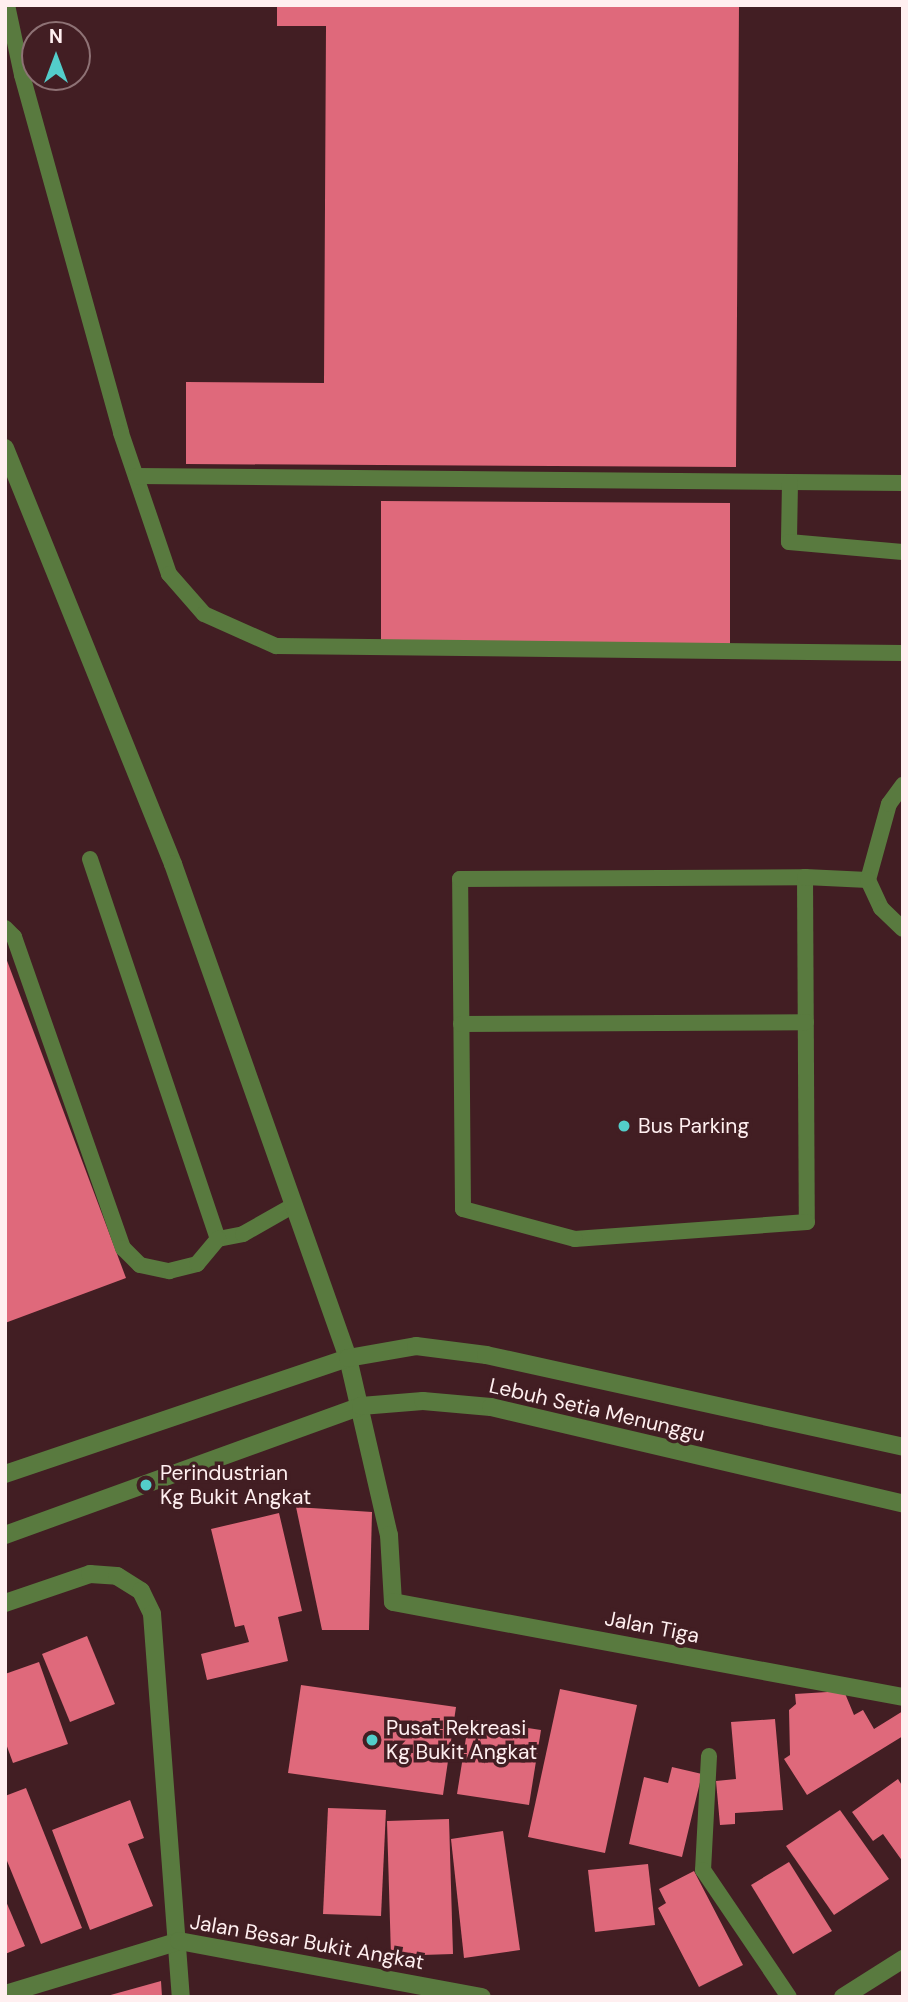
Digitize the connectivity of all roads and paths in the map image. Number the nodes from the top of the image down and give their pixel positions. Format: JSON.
{"nodes":[{"id":1,"x":7,"y":5,"type":"edge"},
{"id":2,"x":5,"y":448,"type":"edge"},
{"id":3,"x":136,"y":476,"type":"junction"},
{"id":4,"x":790,"y":482,"type":"junction"},
{"id":5,"x":903,"y":483,"type":"edge"},
{"id":6,"x":903,"y":552,"type":"edge"},
{"id":7,"x":903,"y":653,"type":"edge"},
{"id":8,"x":903,"y":785,"type":"edge"},
{"id":9,"x":90,"y":859,"type":"dead end"},
{"id":10,"x":805,"y":877,"type":"junction"},
{"id":11,"x":868,"y":880,"type":"junction"},
{"id":12,"x":5,"y":928,"type":"edge"},
{"id":13,"x":903,"y":929,"type":"edge"},
{"id":14,"x":806,"y":1022,"type":"junction"},
{"id":15,"x":461,"y":1024,"type":"junction"},
{"id":16,"x":293,"y":1205,"type":"junction"},
{"id":17,"x":218,"y":1239,"type":"junction"},
{"id":18,"x":348,"y":1357,"type":"junction"},
{"id":19,"x":361,"y":1406,"type":"junction"},
{"id":20,"x":903,"y":1447,"type":"edge"},
{"id":21,"x":5,"y":1474,"type":"edge"},
{"id":22,"x":903,"y":1504,"type":"edge"},
{"id":23,"x":5,"y":1535,"type":"edge"},
{"id":24,"x":5,"y":1603,"type":"edge"},
{"id":25,"x":903,"y":1697,"type":"edge"},
{"id":26,"x":709,"y":1756,"type":"dead end"},
{"id":27,"x":179,"y":1941,"type":"junction"},
{"id":28,"x":903,"y":1959,"type":"edge"},
{"id":29,"x":5,"y":1994,"type":"edge"},
{"id":30,"x":181,"y":1997,"type":"edge"},
{"id":31,"x":482,"y":1997,"type":"edge"},
{"id":32,"x":789,"y":1997,"type":"edge"},
{"id":33,"x":844,"y":1997,"type":"edge"}],
"edges":[{"from":1,"to":3,"type":"lane"},
{"from":2,"to":16,"type":"street"},
{"from":3,"to":4,"type":"lane"},
{"from":3,"to":7,"type":"lane"},
{"from":4,"to":5,"type":"lane"},
{"from":4,"to":6,"type":"lane"},
{"from":8,"to":11,"type":"lane"},
{"from":9,"to":17,"type":"lane"},
{"from":10,"to":11,"type":"lane"},
{"from":10,"to":14,"type":"lane"},
{"from":10,"to":15,"type":"lane"},
{"from":11,"to":13,"type":"lane"},
{"from":12,"to":17,"type":"lane"},
{"from":14,"to":15,"type":"lane"},
{"from":14,"to":15,"type":"lane"},
{"from":16,"to":17,"type":"lane"},
{"from":16,"to":18,"type":"street"},
{"from":18,"to":19,"type":"street"},
{"from":18,"to":20,"type":"street","name":"Lebuh Setia Menunggu"},
{"from":18,"to":21,"type":"street","name":"Lebuh Setia Menunggu"},
{"from":19,"to":22,"type":"street","name":"Lebuh Setia Menunggu"},
{"from":19,"to":23,"type":"street","name":"Lebuh Setia Menunggu"},
{"from":19,"to":25,"type":"street","name":"Jalan Tiga"},
{"from":24,"to":27,"type":"street"},
{"from":26,"to":32,"type":"lane"},
{"from":27,"to":29,"type":"street","name":"Jalan Besar Bukit Angkat"},
{"from":27,"to":30,"type":"street"},
{"from":27,"to":31,"type":"street","name":"Jalan Besar Bukit Angkat"},
{"from":28,"to":33,"type":"street"}]}
